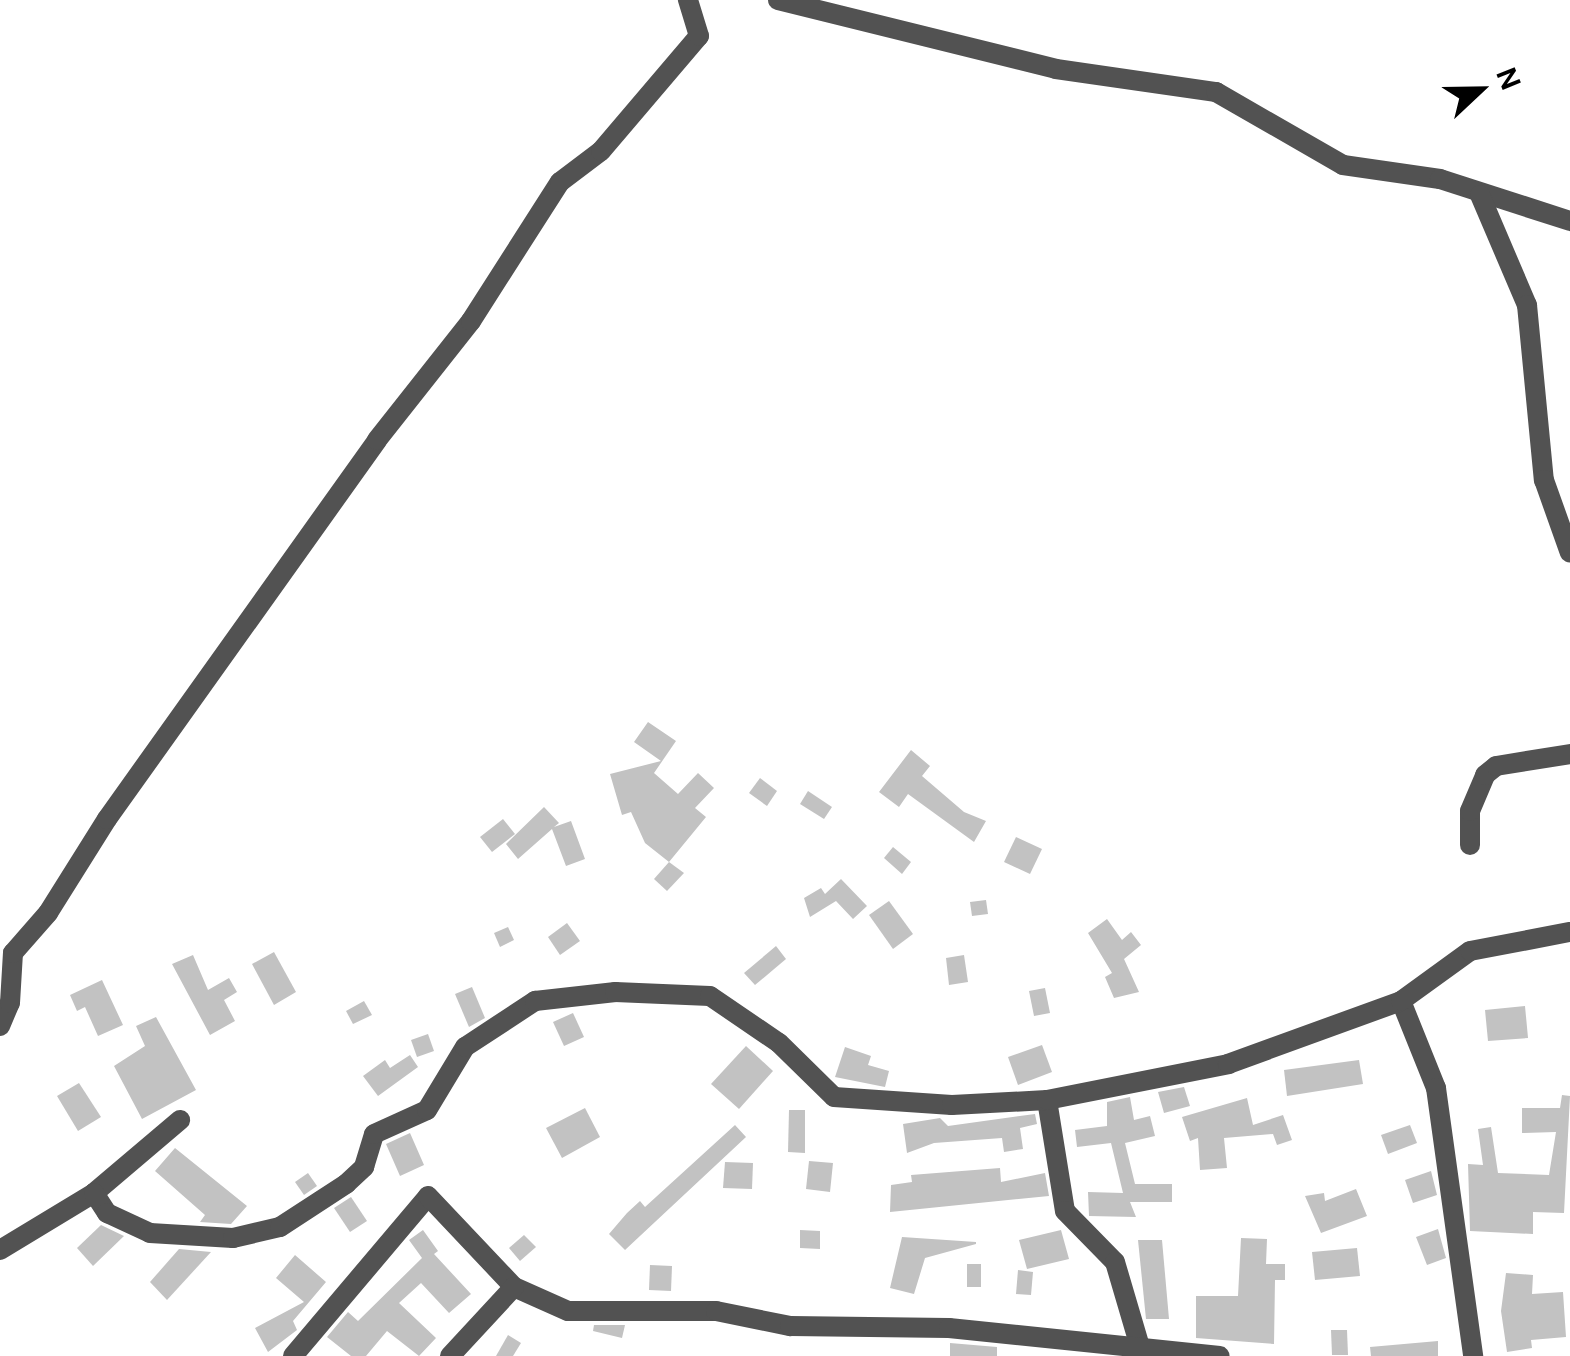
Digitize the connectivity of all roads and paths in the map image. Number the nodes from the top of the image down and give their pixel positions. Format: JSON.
{"nodes":[{"id":1,"x":688,"y":0,"type":"edge"},
{"id":2,"x":778,"y":0,"type":"edge"},
{"id":3,"x":1480,"y":196,"type":"junction"},
{"id":4,"x":1570,"y":221,"type":"edge"},
{"id":5,"x":1570,"y":553,"type":"edge"},
{"id":6,"x":1570,"y":754,"type":"edge"},
{"id":7,"x":1470,"y":845,"type":"dead end"},
{"id":8,"x":1570,"y":932,"type":"edge"},
{"id":9,"x":1400,"y":1001,"type":"junction"},
{"id":10,"x":0,"y":1026,"type":"edge"},
{"id":11,"x":1047,"y":1100,"type":"junction"},
{"id":12,"x":180,"y":1120,"type":"dead end"},
{"id":13,"x":94,"y":1193,"type":"junction"},
{"id":14,"x":0,"y":1250,"type":"edge"},
{"id":15,"x":514,"y":1288,"type":"junction"},
{"id":16,"x":1142,"y":1350,"type":"edge"},
{"id":17,"x":294,"y":1356,"type":"edge"},
{"id":18,"x":450,"y":1356,"type":"edge"},
{"id":19,"x":1220,"y":1356,"type":"edge"},
{"id":20,"x":1473,"y":1356,"type":"edge"}],
"edges":[{"from":1,"to":10,"type":"street"},
{"from":2,"to":3,"type":"street"},
{"from":3,"to":4,"type":"street"},
{"from":3,"to":5,"type":"street"},
{"from":6,"to":7,"type":"street"},
{"from":8,"to":9,"type":"street"},
{"from":9,"to":11,"type":"street"},
{"from":9,"to":20,"type":"street"},
{"from":11,"to":13,"type":"street"},
{"from":11,"to":16,"type":"street"},
{"from":12,"to":13,"type":"street"},
{"from":13,"to":14,"type":"street"},
{"from":15,"to":16,"type":"street"},
{"from":15,"to":17,"type":"street"},
{"from":15,"to":18,"type":"street"},
{"from":16,"to":19,"type":"street"}]}
